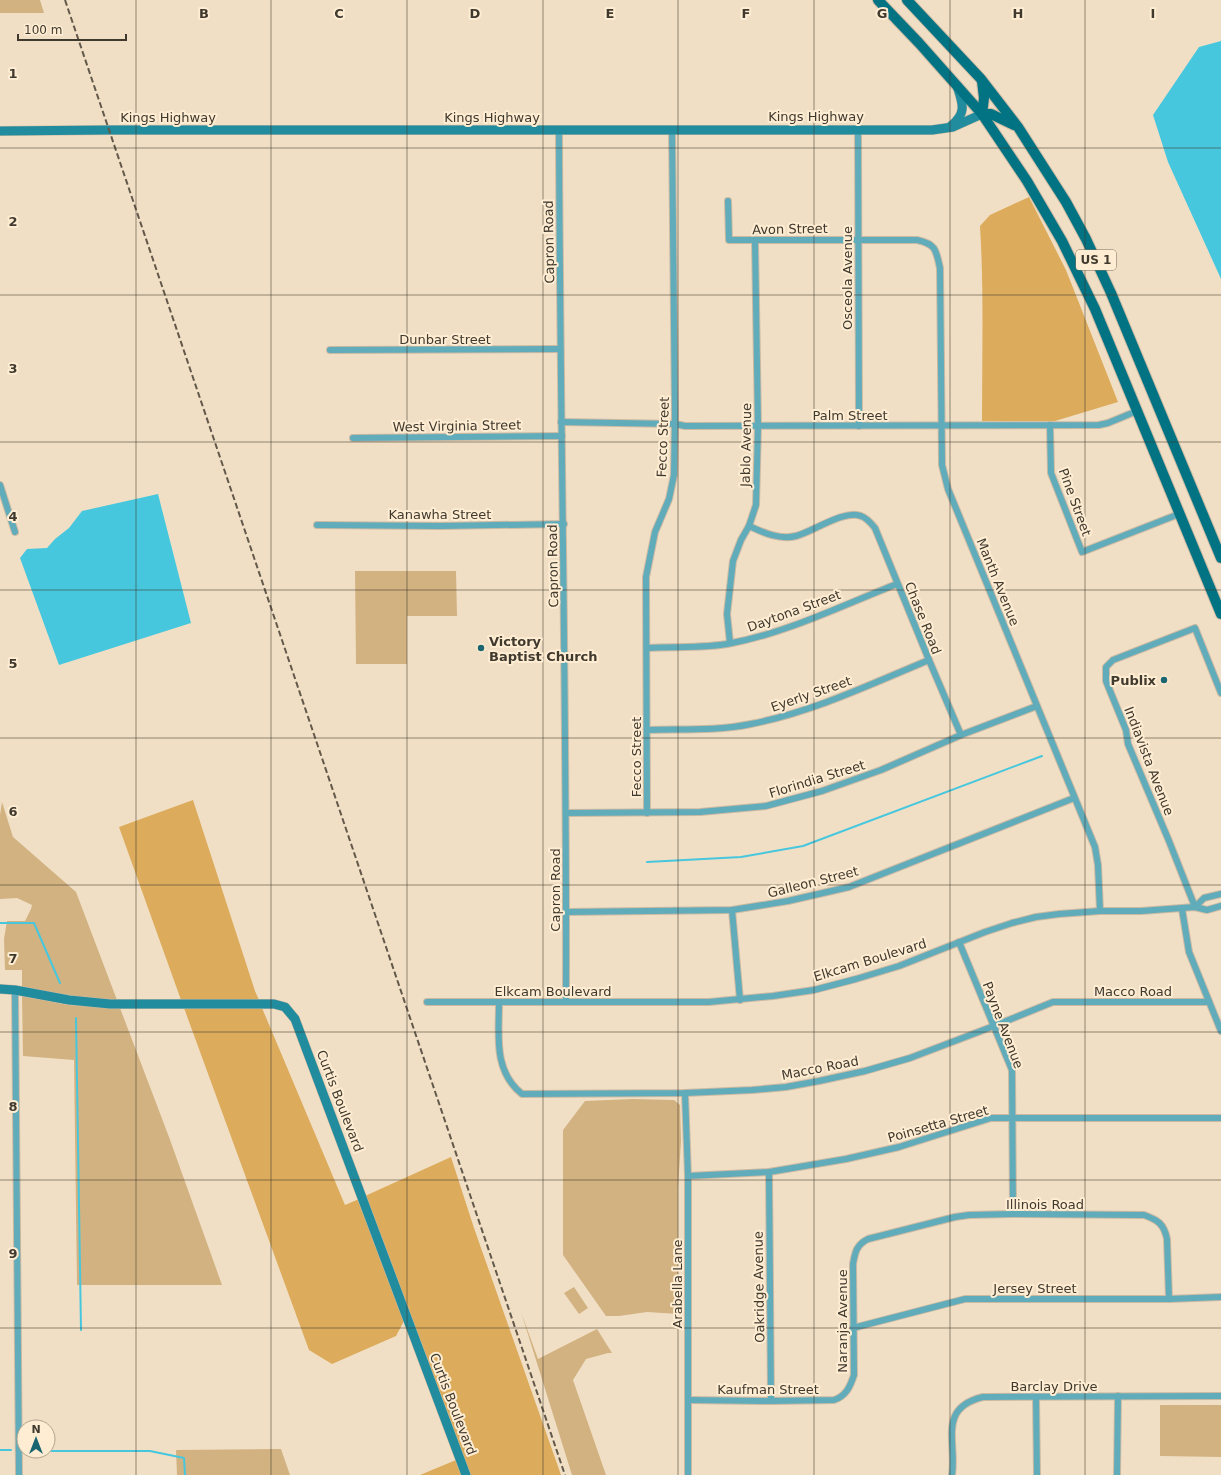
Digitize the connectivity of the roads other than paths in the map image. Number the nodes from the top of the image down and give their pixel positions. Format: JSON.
{"nodes":[{"id":1,"x":878,"y":0,"type":"edge"},
{"id":2,"x":907,"y":0,"type":"edge"},
{"id":3,"x":981,"y":78,"type":"junction"},
{"id":4,"x":956,"y":85,"type":"junction"},
{"id":5,"x":982,"y":114,"type":"junction"},
{"id":6,"x":1018,"y":127,"type":"junction"},
{"id":7,"x":949,"y":128,"type":"junction"},
{"id":8,"x":558,"y":130,"type":"junction"},
{"id":9,"x":672,"y":130,"type":"junction"},
{"id":10,"x":858,"y":130,"type":"junction"},
{"id":11,"x":0,"y":131,"type":"edge"},
{"id":12,"x":728,"y":201,"type":"dead end"},
{"id":13,"x":858,"y":239,"type":"junction"},
{"id":14,"x":755,"y":241,"type":"junction"},
{"id":15,"x":936,"y":249,"type":"joint"},
{"id":16,"x":560,"y":349,"type":"junction"},
{"id":17,"x":330,"y":350,"type":"dead end"},
{"id":18,"x":1137,"y":411,"type":"junction"},
{"id":19,"x":561,"y":422,"type":"junction"},
{"id":20,"x":675,"y":424,"type":"junction"},
{"id":21,"x":1050,"y":425,"type":"junction"},
{"id":22,"x":758,"y":426,"type":"junction"},
{"id":23,"x":859,"y":426,"type":"junction"},
{"id":24,"x":941,"y":426,"type":"junction"},
{"id":25,"x":562,"y":436,"type":"junction"},
{"id":26,"x":353,"y":438,"type":"dead end"},
{"id":27,"x":0,"y":485,"type":"edge"},
{"id":28,"x":1179,"y":514,"type":"junction"},
{"id":29,"x":564,"y":524,"type":"junction"},
{"id":30,"x":317,"y":525,"type":"dead end"},
{"id":31,"x":749,"y":526,"type":"junction"},
{"id":32,"x":15,"y":532,"type":"dead end"},
{"id":33,"x":1221,"y":558,"type":"edge"},
{"id":34,"x":897,"y":584,"type":"junction"},
{"id":35,"x":1221,"y":614,"type":"edge"},
{"id":36,"x":730,"y":644,"type":"junction"},
{"id":37,"x":647,"y":648,"type":"junction"},
{"id":38,"x":929,"y":660,"type":"junction"},
{"id":39,"x":1221,"y":693,"type":"edge"},
{"id":40,"x":1037,"y":706,"type":"junction"},
{"id":41,"x":647,"y":730,"type":"junction"},
{"id":42,"x":961,"y":735,"type":"junction"},
{"id":43,"x":1074,"y":798,"type":"junction"},
{"id":44,"x":647,"y":812,"type":"junction"},
{"id":45,"x":566,"y":813,"type":"junction"},
{"id":46,"x":1221,"y":894,"type":"edge"},
{"id":47,"x":1221,"y":906,"type":"edge"},
{"id":48,"x":1195,"y":907,"type":"junction"},
{"id":49,"x":1182,"y":909,"type":"junction"},
{"id":50,"x":732,"y":910,"type":"junction"},
{"id":51,"x":1100,"y":910,"type":"junction"},
{"id":52,"x":566,"y":912,"type":"junction"},
{"id":53,"x":959,"y":942,"type":"junction"},
{"id":54,"x":0,"y":990,"type":"edge"},
{"id":55,"x":15,"y":990,"type":"junction"},
{"id":56,"x":740,"y":1000,"type":"junction"},
{"id":57,"x":427,"y":1002,"type":"dead end"},
{"id":58,"x":566,"y":1002,"type":"junction"},
{"id":59,"x":1209,"y":1002,"type":"junction"},
{"id":60,"x":499,"y":1003,"type":"junction"},
{"id":61,"x":994,"y":1026,"type":"junction"},
{"id":62,"x":1221,"y":1031,"type":"edge"},
{"id":63,"x":685,"y":1093,"type":"junction"},
{"id":64,"x":1012,"y":1118,"type":"junction"},
{"id":65,"x":1221,"y":1118,"type":"edge"},
{"id":66,"x":769,"y":1172,"type":"junction"},
{"id":67,"x":688,"y":1176,"type":"junction"},
{"id":68,"x":1013,"y":1214,"type":"junction"},
{"id":69,"x":856,"y":1248,"type":"joint"},
{"id":70,"x":1221,"y":1297,"type":"edge"},
{"id":71,"x":1169,"y":1299,"type":"junction"},
{"id":72,"x":853,"y":1328,"type":"junction"},
{"id":73,"x":846,"y":1393,"type":"joint"},
{"id":74,"x":1118,"y":1396,"type":"junction"},
{"id":75,"x":1221,"y":1396,"type":"edge"},
{"id":76,"x":1036,"y":1397,"type":"junction"},
{"id":77,"x":689,"y":1400,"type":"junction"},
{"id":78,"x":771,"y":1402,"type":"junction"},
{"id":79,"x":19,"y":1475,"type":"edge"},
{"id":80,"x":466,"y":1475,"type":"edge"},
{"id":81,"x":688,"y":1475,"type":"edge"},
{"id":82,"x":952,"y":1475,"type":"edge"},
{"id":83,"x":1037,"y":1475,"type":"edge"},
{"id":84,"x":1117,"y":1475,"type":"edge"}],
"edges":[{"from":1,"to":4,"type":"main road","number":"US 1"},
{"from":2,"to":3,"type":"main road","number":"US 1"},
{"from":3,"to":5,"type":"main road"},
{"from":3,"to":6,"type":"main road","number":"US 1"},
{"from":4,"to":5,"type":"main road","number":"US 1"},
{"from":4,"to":7,"type":"street"},
{"from":5,"to":6,"type":"main road"},
{"from":5,"to":7,"type":"street","name":"Kings Highway"},
{"from":5,"to":18,"type":"main road","number":"US 1"},
{"from":6,"to":33,"type":"main road","number":"US 1"},
{"from":7,"to":10,"type":"street","name":"Kings Highway"},
{"from":8,"to":9,"type":"street","name":"Kings Highway"},
{"from":8,"to":11,"type":"street","name":"Kings Highway"},
{"from":8,"to":16,"type":"street","name":"Capron Road"},
{"from":9,"to":10,"type":"street","name":"Kings Highway"},
{"from":9,"to":20,"type":"street","name":"Fecco Street"},
{"from":10,"to":13,"type":"street","name":"Osceola Avenue"},
{"from":12,"to":14,"type":"street","name":"Avon Street"},
{"from":13,"to":14,"type":"street","name":"Avon Street"},
{"from":13,"to":15,"type":"street","name":"Avon Street"},
{"from":13,"to":23,"type":"street","name":"Osceola Avenue"},
{"from":14,"to":22,"type":"street","name":"Jablo Avenue"},
{"from":15,"to":24,"type":"street","name":"Manth Avenue"},
{"from":16,"to":17,"type":"street","name":"Dunbar Street"},
{"from":16,"to":19,"type":"street","name":"Capron Road"},
{"from":18,"to":21,"type":"street","name":"Palm Street"},
{"from":18,"to":28,"type":"main road","number":"US 1"},
{"from":19,"to":20,"type":"street","name":"Palm Street"},
{"from":19,"to":25,"type":"street","name":"Capron Road"},
{"from":20,"to":22,"type":"street","name":"Palm Street"},
{"from":20,"to":37,"type":"street","name":"Fecco Street"},
{"from":21,"to":24,"type":"street","name":"Palm Street"},
{"from":21,"to":28,"type":"street","name":"Pine Street"},
{"from":22,"to":23,"type":"street","name":"Palm Street"},
{"from":22,"to":31,"type":"street","name":"Jablo Avenue"},
{"from":23,"to":24,"type":"street","name":"Palm Street"},
{"from":24,"to":40,"type":"street","name":"Manth Avenue"},
{"from":25,"to":26,"type":"street","name":"West Virginia Street"},
{"from":25,"to":29,"type":"street","name":"Capron Road"},
{"from":27,"to":32,"type":"street"},
{"from":28,"to":35,"type":"main road","number":"US 1"},
{"from":29,"to":30,"type":"street","name":"Kanawha Street"},
{"from":29,"to":45,"type":"street","name":"Capron Road"},
{"from":31,"to":34,"type":"street","name":"Chase Road"},
{"from":31,"to":36,"type":"street","name":"Jablo Avenue"},
{"from":34,"to":36,"type":"street","name":"Daytona Street"},
{"from":34,"to":38,"type":"street","name":"Chase Road"},
{"from":36,"to":37,"type":"street","name":"Daytona Street"},
{"from":37,"to":41,"type":"street","name":"Fecco Street"},
{"from":38,"to":41,"type":"street","name":"Eyerly Street"},
{"from":38,"to":42,"type":"street","name":"Chase Road"},
{"from":39,"to":48,"type":"street","name":"Indiavista Avenue"},
{"from":40,"to":42,"type":"street","name":"Florindia Street"},
{"from":40,"to":43,"type":"street","name":"Manth Avenue"},
{"from":41,"to":44,"type":"street","name":"Fecco Street"},
{"from":42,"to":44,"type":"street","name":"Florindia Street"},
{"from":43,"to":50,"type":"street","name":"Galleon Street"},
{"from":43,"to":51,"type":"street","name":"Manth Avenue"},
{"from":44,"to":45,"type":"street","name":"Florindia Street"},
{"from":45,"to":52,"type":"street","name":"Capron Road"},
{"from":46,"to":48,"type":"street","name":"Elkcam Boulevard"},
{"from":47,"to":48,"type":"street","name":"Elkcam Boulevard"},
{"from":48,"to":49,"type":"street","name":"Elkcam Boulevard"},
{"from":49,"to":51,"type":"street","name":"Elkcam Boulevard"},
{"from":49,"to":59,"type":"street"},
{"from":50,"to":52,"type":"street","name":"Galleon Street"},
{"from":50,"to":56,"type":"street"},
{"from":51,"to":53,"type":"street","name":"Elkcam Boulevard"},
{"from":52,"to":58,"type":"street","name":"Capron Road"},
{"from":53,"to":56,"type":"street","name":"Elkcam Boulevard"},
{"from":53,"to":61,"type":"street","name":"Payne Avenue"},
{"from":54,"to":55,"type":"street","name":"Curtis Boulevard"},
{"from":55,"to":79,"type":"street"},
{"from":55,"to":80,"type":"street","name":"Curtis Boulevard"},
{"from":56,"to":58,"type":"street","name":"Elkcam Boulevard"},
{"from":57,"to":60,"type":"street","name":"Elkcam Boulevard"},
{"from":58,"to":60,"type":"street","name":"Elkcam Boulevard"},
{"from":59,"to":61,"type":"street","name":"Macco Road"},
{"from":59,"to":62,"type":"street"},
{"from":60,"to":63,"type":"street","name":"Macco Road"},
{"from":61,"to":63,"type":"street","name":"Macco Road"},
{"from":61,"to":64,"type":"street","name":"Payne Avenue"},
{"from":63,"to":67,"type":"street","name":"Arabella Lane"},
{"from":64,"to":65,"type":"street","name":"Poinsetta Street"},
{"from":64,"to":66,"type":"street","name":"Poinsetta Street"},
{"from":64,"to":68,"type":"street","name":"Payne Avenue"},
{"from":66,"to":67,"type":"street","name":"Poinsetta Street"},
{"from":66,"to":78,"type":"street","name":"Oakridge Avenue"},
{"from":67,"to":77,"type":"street","name":"Arabella Lane"},
{"from":68,"to":69,"type":"street","name":"Illinois Road"},
{"from":68,"to":71,"type":"street","name":"Illinois Road"},
{"from":69,"to":72,"type":"street","name":"Naranja Avenue"},
{"from":70,"to":71,"type":"street","name":"Jersey Street"},
{"from":71,"to":72,"type":"street","name":"Jersey Street"},
{"from":72,"to":73,"type":"street","name":"Naranja Avenue"},
{"from":73,"to":78,"type":"street","name":"Kaufman Street"},
{"from":74,"to":75,"type":"street","name":"Barclay Drive"},
{"from":74,"to":76,"type":"street","name":"Barclay Drive"},
{"from":74,"to":84,"type":"street"},
{"from":76,"to":82,"type":"street","name":"Barclay Drive"},
{"from":76,"to":83,"type":"street"},
{"from":77,"to":78,"type":"street","name":"Kaufman Street"},
{"from":77,"to":81,"type":"street","name":"Arabella Lane"}]}
